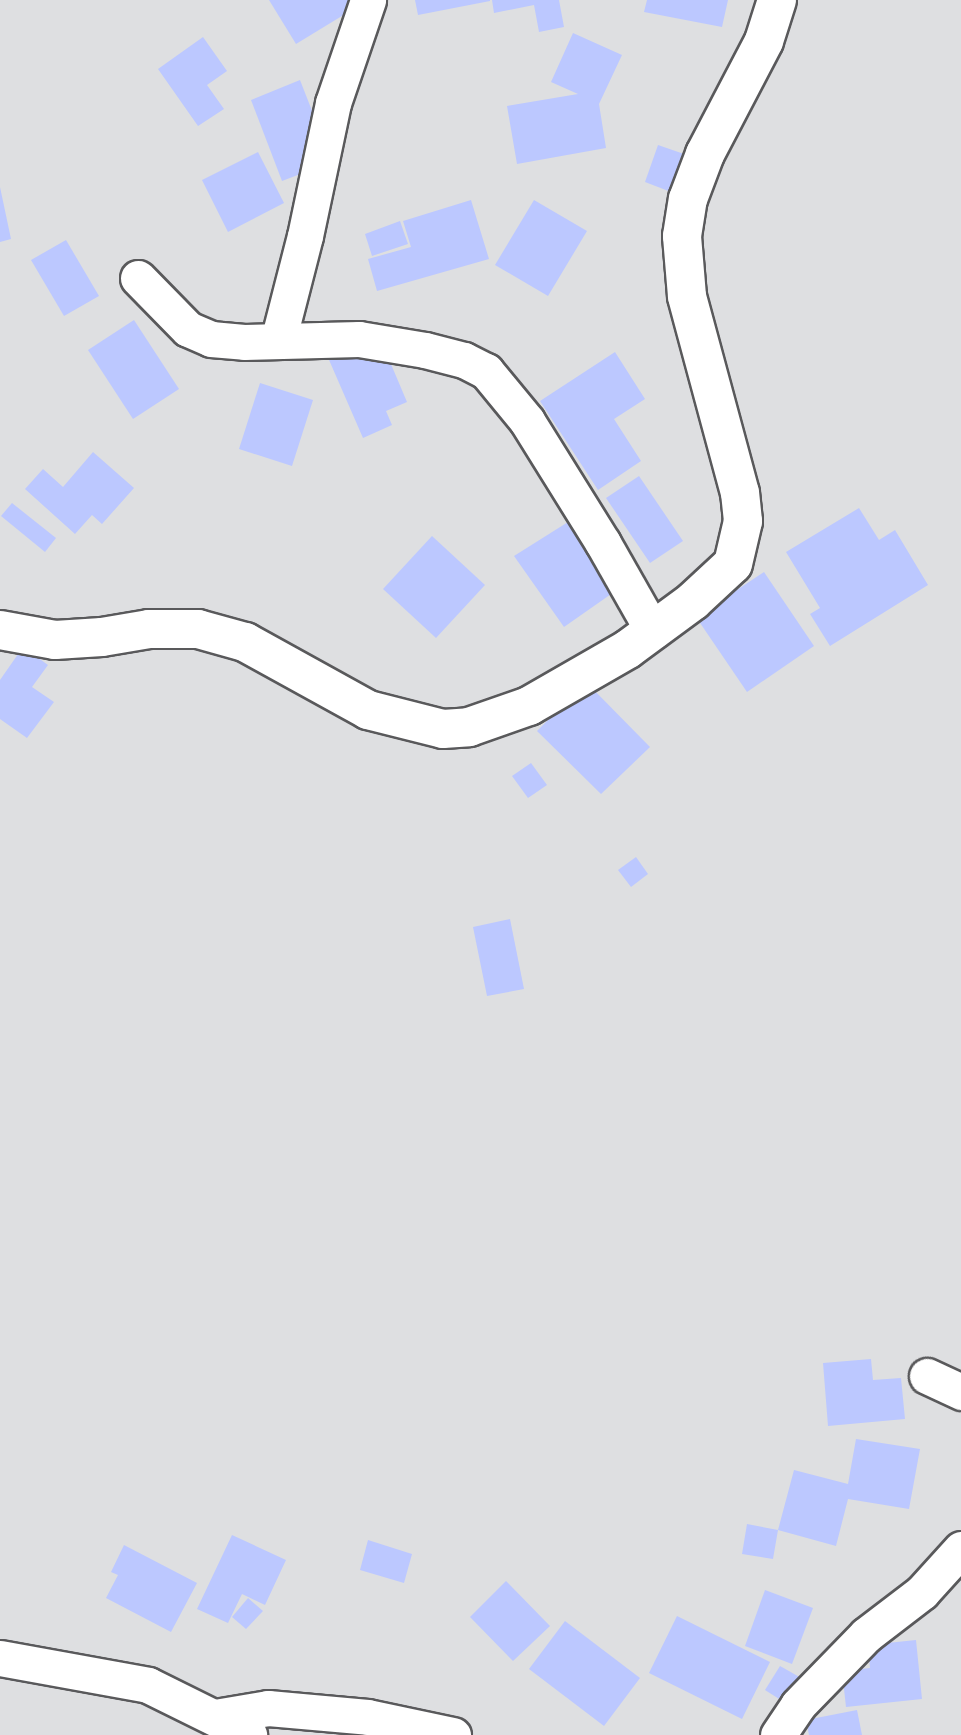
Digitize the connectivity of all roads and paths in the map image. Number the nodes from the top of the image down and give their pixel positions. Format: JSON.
{"nodes":[{"id":1,"x":368,"y":0,"type":"edge"},
{"id":2,"x":777,"y":0,"type":"edge"},
{"id":3,"x":138,"y":278,"type":"dead end"},
{"id":4,"x":278,"y":341,"type":"junction"},
{"id":5,"x":0,"y":630,"type":"edge"},
{"id":6,"x":653,"y":631,"type":"junction"},
{"id":7,"x":927,"y":1377,"type":"dead end"},
{"id":8,"x":961,"y":1392,"type":"edge"},
{"id":9,"x":961,"y":1549,"type":"edge"},
{"id":10,"x":0,"y":1658,"type":"edge"},
{"id":11,"x":215,"y":1717,"type":"junction"},
{"id":12,"x":249,"y":1735,"type":"edge"},
{"id":13,"x":453,"y":1735,"type":"edge"},
{"id":14,"x":778,"y":1735,"type":"edge"}],
"edges":[{"from":1,"to":4,"type":"street"},
{"from":2,"to":6,"type":"street"},
{"from":3,"to":4,"type":"street"},
{"from":4,"to":6,"type":"street"},
{"from":5,"to":6,"type":"street"},
{"from":7,"to":8,"type":"street"},
{"from":9,"to":14,"type":"street"},
{"from":10,"to":11,"type":"street"},
{"from":11,"to":12,"type":"street"},
{"from":11,"to":13,"type":"street"}]}
